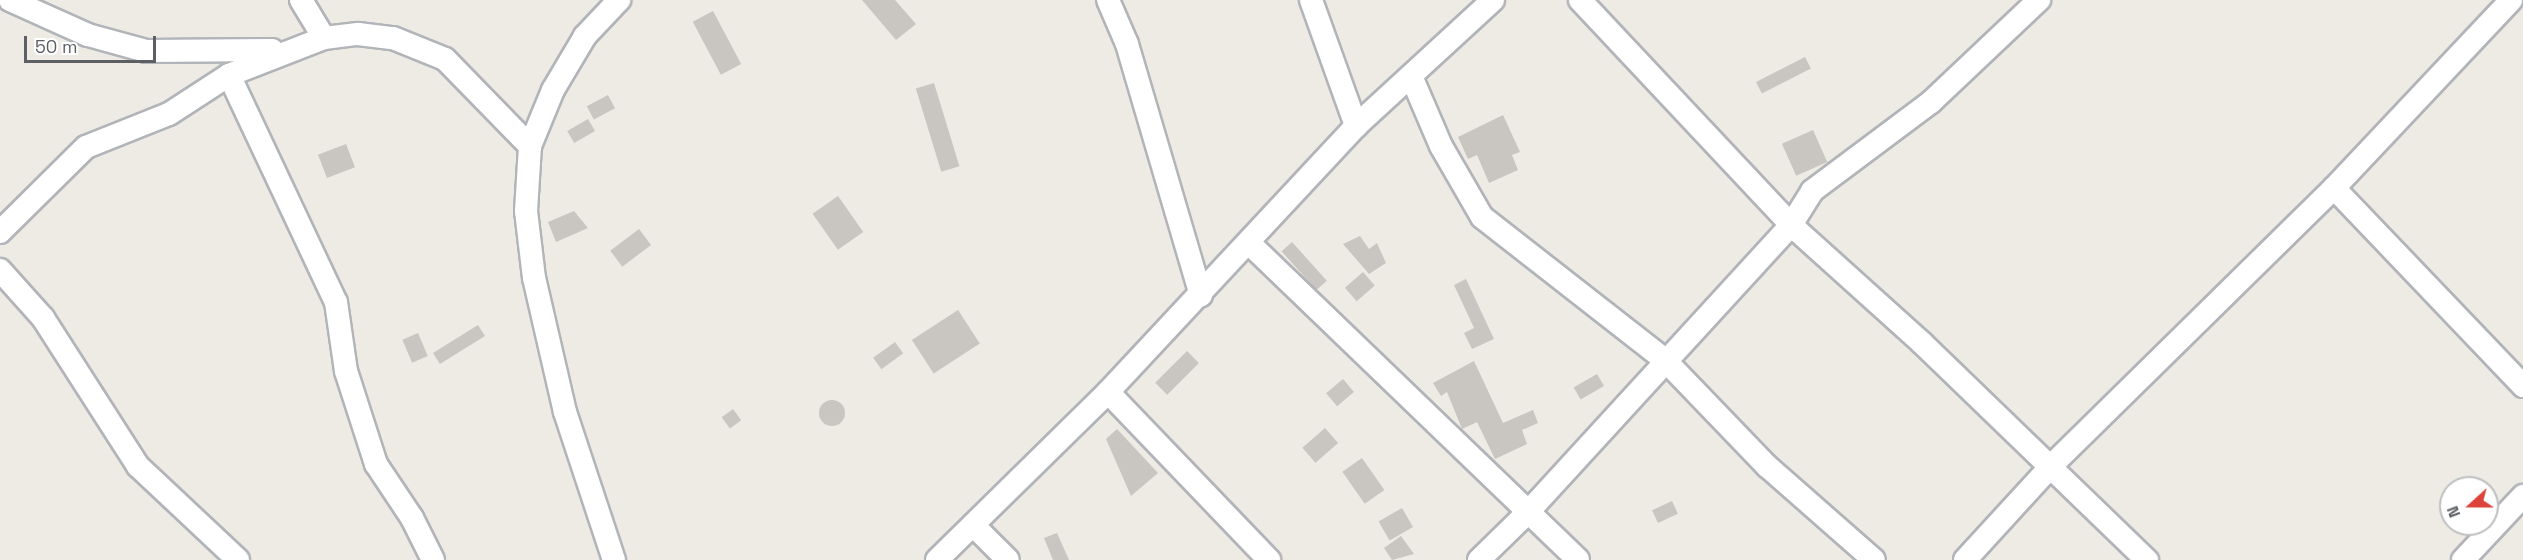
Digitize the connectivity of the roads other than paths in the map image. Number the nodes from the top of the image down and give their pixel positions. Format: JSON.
{"nodes":[{"id":1,"x":10,"y":0,"type":"edge"},
{"id":2,"x":301,"y":0,"type":"edge"},
{"id":3,"x":1108,"y":0,"type":"edge"},
{"id":4,"x":1311,"y":0,"type":"edge"},
{"id":5,"x":1493,"y":0,"type":"edge"},
{"id":6,"x":1580,"y":0,"type":"edge"},
{"id":7,"x":2038,"y":0,"type":"edge"},
{"id":8,"x":2511,"y":0,"type":"edge"},
{"id":9,"x":622,"y":1,"type":"edge"},
{"id":10,"x":324,"y":39,"type":"junction"},
{"id":11,"x":286,"y":50,"type":"junction"},
{"id":12,"x":229,"y":75,"type":"junction"},
{"id":13,"x":1411,"y":76,"type":"junction"},
{"id":14,"x":1356,"y":126,"type":"junction"},
{"id":15,"x":530,"y":146,"type":"junction"},
{"id":16,"x":2334,"y":188,"type":"junction"},
{"id":17,"x":1791,"y":225,"type":"junction"},
{"id":18,"x":0,"y":232,"type":"edge"},
{"id":19,"x":1250,"y":244,"type":"junction"},
{"id":20,"x":0,"y":270,"type":"edge"},
{"id":21,"x":1201,"y":296,"type":"junction"},
{"id":22,"x":1664,"y":359,"type":"junction"},
{"id":23,"x":2523,"y":386,"type":"edge"},
{"id":24,"x":1108,"y":392,"type":"junction"},
{"id":25,"x":2051,"y":466,"type":"junction"},
{"id":26,"x":2523,"y":496,"type":"edge"},
{"id":27,"x":1529,"y":511,"type":"junction"},
{"id":28,"x":974,"y":525,"type":"junction"},
{"id":29,"x":237,"y":560,"type":"edge"},
{"id":30,"x":433,"y":560,"type":"edge"},
{"id":31,"x":614,"y":560,"type":"edge"},
{"id":32,"x":937,"y":560,"type":"edge"},
{"id":33,"x":1008,"y":560,"type":"edge"},
{"id":34,"x":1269,"y":560,"type":"edge"},
{"id":35,"x":1479,"y":560,"type":"edge"},
{"id":36,"x":1578,"y":560,"type":"edge"},
{"id":37,"x":1874,"y":560,"type":"edge"},
{"id":38,"x":1965,"y":560,"type":"edge"},
{"id":39,"x":2147,"y":560,"type":"edge"},
{"id":40,"x":2463,"y":560,"type":"edge"}],
"edges":[{"from":1,"to":11,"type":"street"},
{"from":2,"to":10,"type":"street"},
{"from":3,"to":21,"type":"street"},
{"from":4,"to":14,"type":"street"},
{"from":5,"to":13,"type":"street"},
{"from":6,"to":17,"type":"street"},
{"from":7,"to":17,"type":"street"},
{"from":8,"to":16,"type":"street"},
{"from":9,"to":15,"type":"street"},
{"from":10,"to":11,"type":"street"},
{"from":10,"to":15,"type":"street"},
{"from":11,"to":12,"type":"street"},
{"from":12,"to":18,"type":"street"},
{"from":12,"to":30,"type":"street"},
{"from":13,"to":14,"type":"street"},
{"from":13,"to":22,"type":"street"},
{"from":14,"to":19,"type":"street"},
{"from":15,"to":31,"type":"street"},
{"from":16,"to":23,"type":"street"},
{"from":16,"to":25,"type":"street"},
{"from":17,"to":22,"type":"street"},
{"from":17,"to":25,"type":"street"},
{"from":19,"to":21,"type":"street"},
{"from":19,"to":27,"type":"street"},
{"from":20,"to":29,"type":"street"},
{"from":21,"to":24,"type":"street"},
{"from":22,"to":27,"type":"street"},
{"from":22,"to":37,"type":"street"},
{"from":24,"to":28,"type":"street"},
{"from":24,"to":34,"type":"street"},
{"from":25,"to":38,"type":"street"},
{"from":25,"to":39,"type":"street"},
{"from":26,"to":40,"type":"street"},
{"from":27,"to":35,"type":"street"},
{"from":27,"to":36,"type":"street"},
{"from":28,"to":32,"type":"street"},
{"from":28,"to":33,"type":"street"}]}
